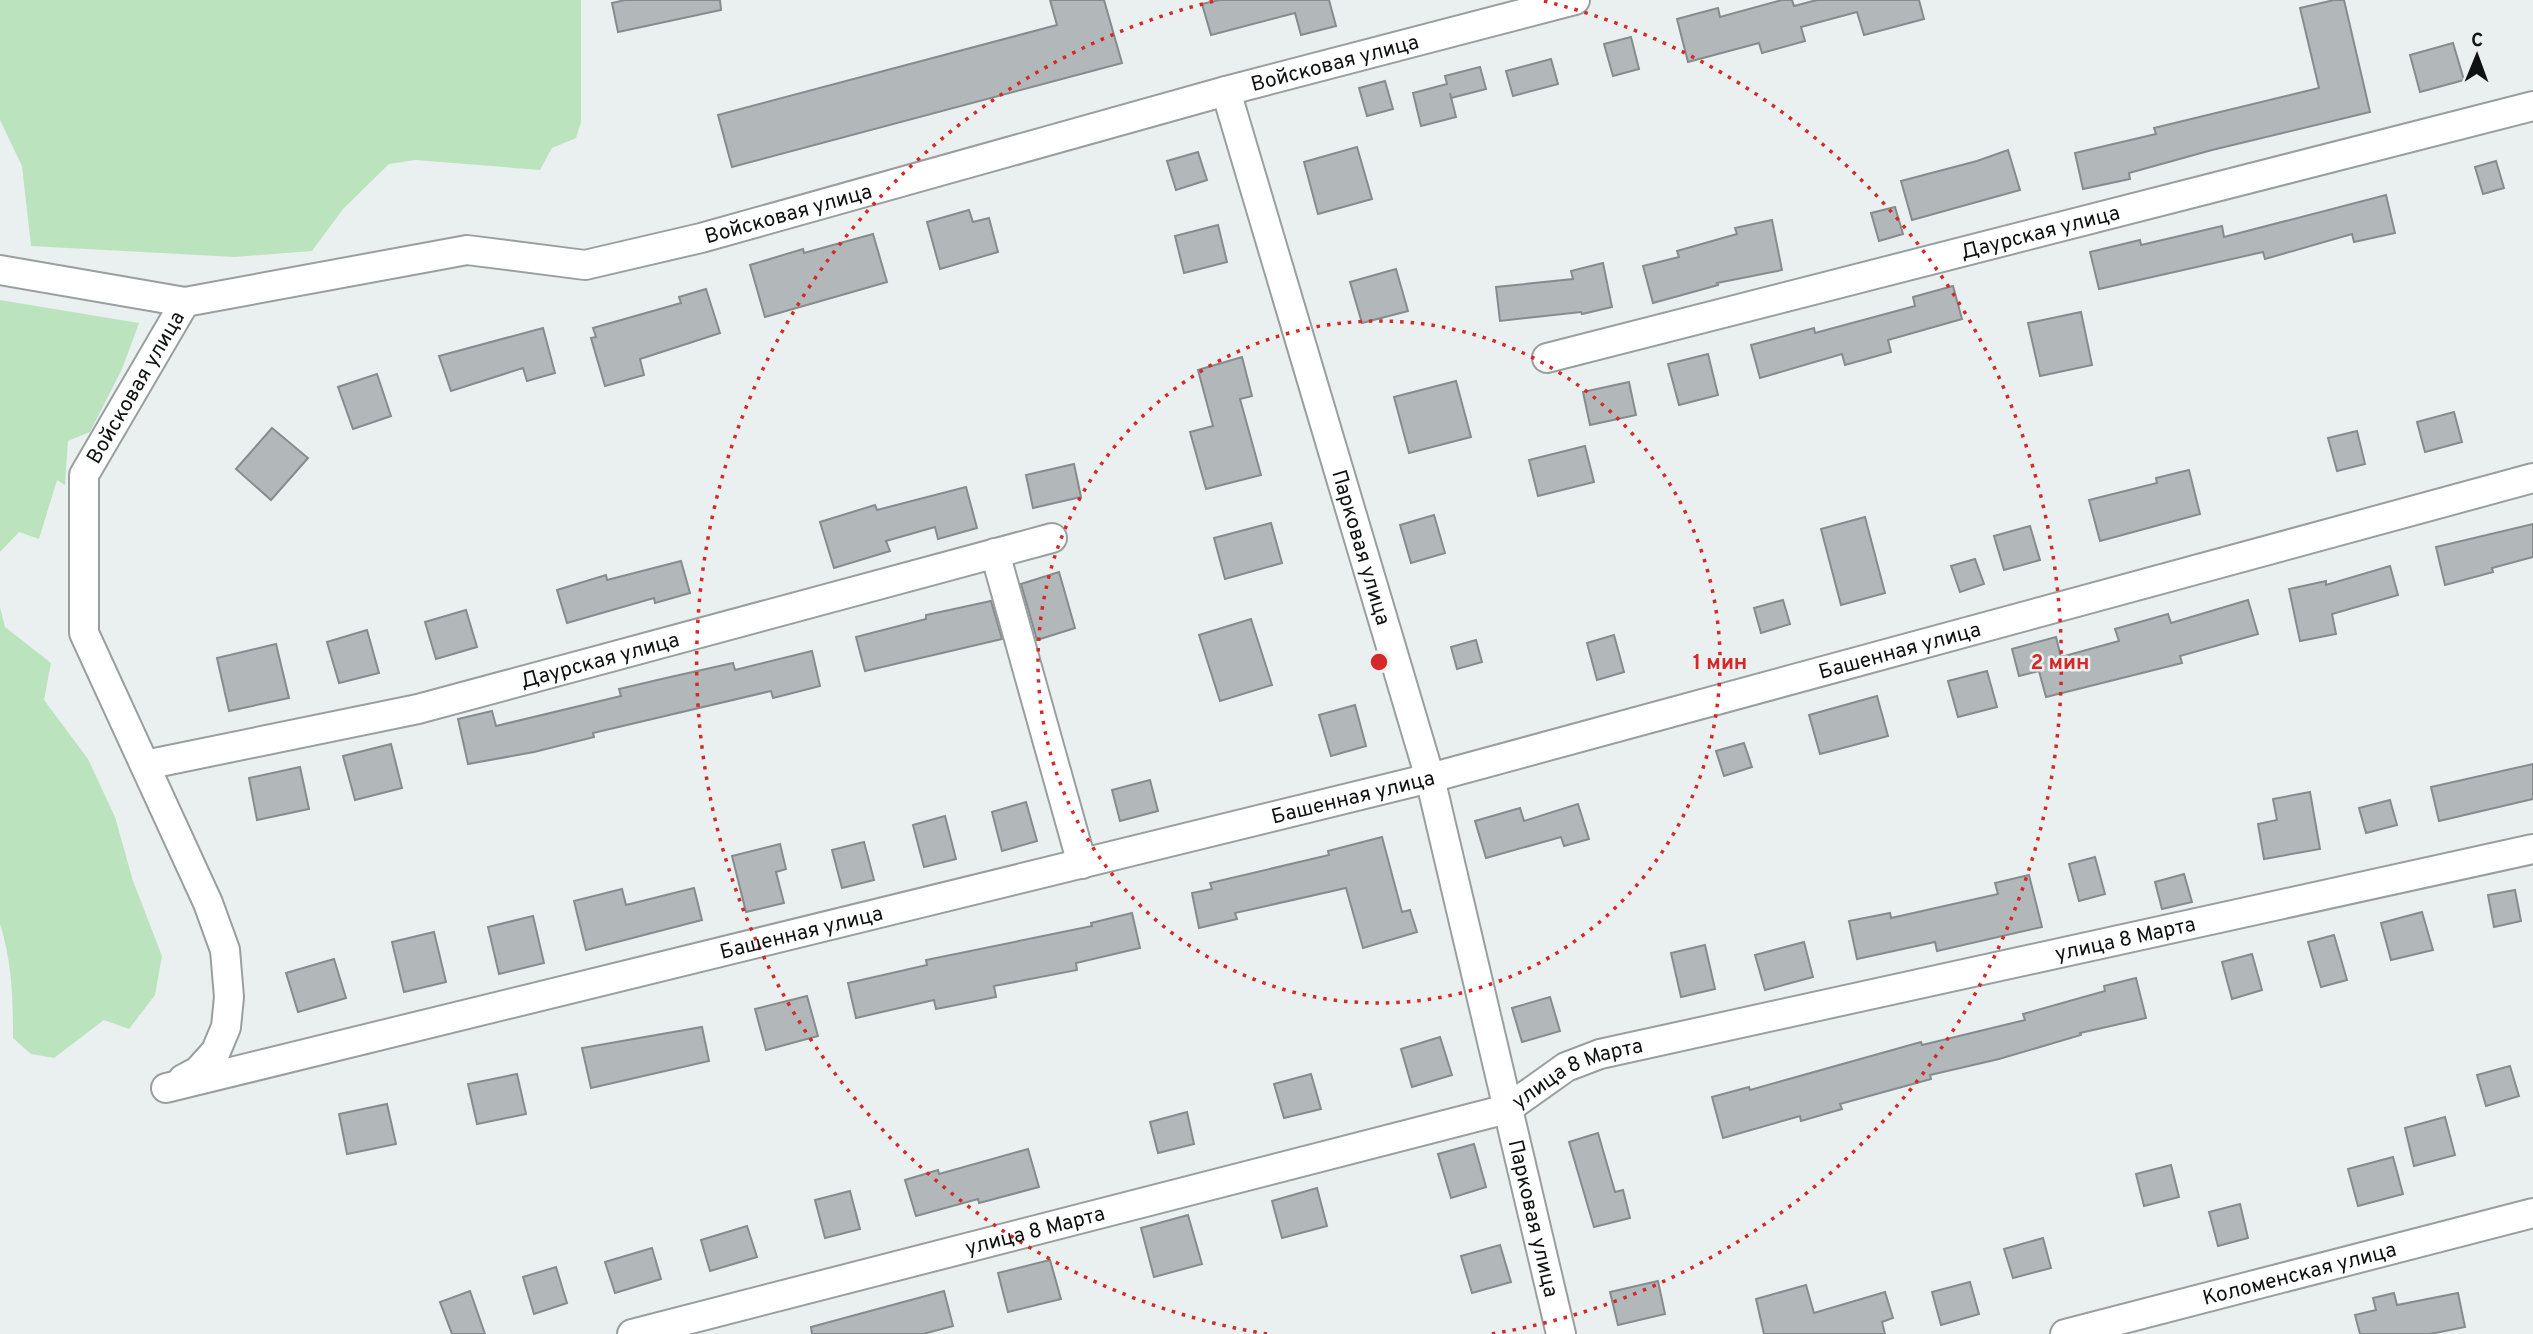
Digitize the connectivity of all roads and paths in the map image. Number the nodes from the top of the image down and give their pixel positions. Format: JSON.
{"nodes":[{"id":1,"x":1575,"y":0,"type":"edge"},
{"id":2,"x":1226,"y":92,"type":"junction"},
{"id":3,"x":2533,"y":106,"type":"edge"},
{"id":4,"x":0,"y":270,"type":"edge"},
{"id":5,"x":185,"y":302,"type":"junction"},
{"id":6,"x":1547,"y":358,"type":"dead end"},
{"id":7,"x":2533,"y":478,"type":"edge"},
{"id":8,"x":1052,"y":538,"type":"dead end"},
{"id":9,"x":995,"y":553,"type":"junction"},
{"id":10,"x":145,"y":765,"type":"junction"},
{"id":11,"x":1430,"y":778,"type":"junction"},
{"id":12,"x":2533,"y":849,"type":"edge"},
{"id":13,"x":1082,"y":863,"type":"junction"},
{"id":14,"x":1507,"y":1109,"type":"junction"},
{"id":15,"x":2533,"y":1213,"type":"edge"},
{"id":16,"x":632,"y":1334,"type":"edge"},
{"id":17,"x":1561,"y":1334,"type":"edge"},
{"id":18,"x":2065,"y":1334,"type":"edge"}],
"edges":[{"from":1,"to":2,"type":"street","name":"Войсковая улица"},
{"from":2,"to":5,"type":"street","name":"Войсковая улица"},
{"from":2,"to":11,"type":"street","name":"Парковая улица"},
{"from":3,"to":6,"type":"street","name":"Даурская улица"},
{"from":4,"to":5,"type":"street"},
{"from":5,"to":10,"type":"street","name":"Войсковая улица"},
{"from":7,"to":11,"type":"street","name":"Башенная улица"},
{"from":8,"to":9,"type":"street","name":"Даурская улица"},
{"from":9,"to":10,"type":"street","name":"Даурская улица"},
{"from":9,"to":13,"type":"street"},
{"from":10,"to":13,"type":"street","name":"Башенная улица"},
{"from":11,"to":13,"type":"street","name":"Башенная улица"},
{"from":11,"to":14,"type":"street","name":"Парковая улица"},
{"from":12,"to":14,"type":"street","name":"улица 8 Марта"},
{"from":14,"to":16,"type":"street","name":"улица 8 Марта"},
{"from":14,"to":17,"type":"street","name":"Парковая улица"},
{"from":15,"to":18,"type":"street","name":"Коломенская улица"}]}
